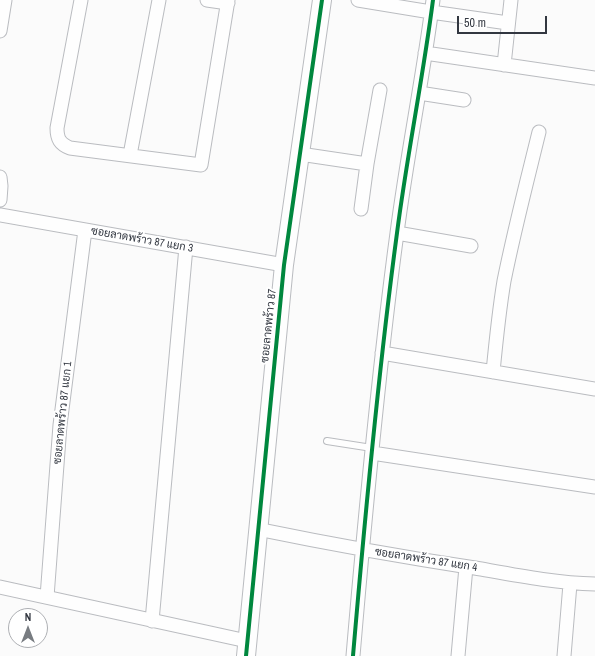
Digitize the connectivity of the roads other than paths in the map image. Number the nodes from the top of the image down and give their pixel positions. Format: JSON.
{"nodes":[{"id":1,"x":5,"y":0,"type":"edge"},
{"id":2,"x":81,"y":0,"type":"edge"},
{"id":3,"x":159,"y":0,"type":"edge"},
{"id":4,"x":207,"y":0,"type":"edge"},
{"id":5,"x":322,"y":0,"type":"edge"},
{"id":6,"x":358,"y":0,"type":"edge"},
{"id":7,"x":512,"y":0,"type":"edge"},
{"id":8,"x":228,"y":2,"type":"edge"},
{"id":9,"x":432,"y":6,"type":"edge"},
{"id":10,"x":508,"y":23,"type":"junction"},
{"id":11,"x":0,"y":28,"type":"edge"},
{"id":12,"x":425,"y":53,"type":"junction"},
{"id":13,"x":504,"y":65,"type":"junction"},
{"id":14,"x":595,"y":78,"type":"edge"},
{"id":15,"x":380,"y":90,"type":"dead end"},
{"id":16,"x":419,"y":93,"type":"junction"},
{"id":17,"x":464,"y":100,"type":"dead end"},
{"id":18,"x":539,"y":132,"type":"dead end"},
{"id":19,"x":300,"y":154,"type":"junction"},
{"id":20,"x":130,"y":155,"type":"junction"},
{"id":21,"x":367,"y":164,"type":"junction"},
{"id":22,"x":0,"y":177,"type":"edge"},
{"id":23,"x":0,"y":200,"type":"edge"},
{"id":24,"x":361,"y":209,"type":"dead end"},
{"id":25,"x":0,"y":216,"type":"edge"},
{"id":26,"x":85,"y":230,"type":"junction"},
{"id":27,"x":397,"y":233,"type":"junction"},
{"id":28,"x":471,"y":246,"type":"dead end"},
{"id":29,"x":186,"y":247,"type":"junction"},
{"id":30,"x":284,"y":265,"type":"junction"},
{"id":31,"x":382,"y":353,"type":"junction"},
{"id":32,"x":493,"y":372,"type":"junction"},
{"id":33,"x":594,"y":385,"type":"edge"},
{"id":34,"x":327,"y":441,"type":"dead end"},
{"id":35,"x":372,"y":450,"type":"junction"},
{"id":36,"x":595,"y":487,"type":"edge"},
{"id":37,"x":258,"y":529,"type":"junction"},
{"id":38,"x":362,"y":550,"type":"junction"},
{"id":39,"x":466,"y":567,"type":"junction"},
{"id":40,"x":570,"y":584,"type":"junction"},
{"id":41,"x":595,"y":584,"type":"edge"},
{"id":42,"x":0,"y":587,"type":"edge"},
{"id":43,"x":47,"y":597,"type":"junction"},
{"id":44,"x":152,"y":621,"type":"junction"},
{"id":45,"x":246,"y":649,"type":"edge"},
{"id":46,"x":353,"y":656,"type":"edge"},
{"id":47,"x":458,"y":656,"type":"edge"},
{"id":48,"x":564,"y":656,"type":"edge"}],
"edges":[{"from":1,"to":11,"type":"street"},
{"from":2,"to":20,"type":"street"},
{"from":3,"to":20,"type":"street"},
{"from":4,"to":8,"type":"street"},
{"from":5,"to":19,"type":"street","name":"ซอยลาดพร้าว 87"},
{"from":6,"to":9,"type":"street"},
{"from":7,"to":10,"type":"street"},
{"from":8,"to":20,"type":"street"},
{"from":9,"to":10,"type":"street"},
{"from":9,"to":12,"type":"street"},
{"from":10,"to":13,"type":"street"},
{"from":12,"to":13,"type":"street"},
{"from":12,"to":16,"type":"street"},
{"from":13,"to":14,"type":"street"},
{"from":15,"to":21,"type":"street"},
{"from":16,"to":17,"type":"street"},
{"from":16,"to":27,"type":"street"},
{"from":18,"to":32,"type":"street"},
{"from":19,"to":21,"type":"street"},
{"from":19,"to":30,"type":"street","name":"ซอยลาดพร้าว 87"},
{"from":21,"to":24,"type":"street"},
{"from":22,"to":23,"type":"street"},
{"from":25,"to":26,"type":"street","name":"ซอยลาดพร้าว 87 แยก 3"},
{"from":26,"to":29,"type":"street","name":"ซอยลาดพร้าว 87 แยก 3"},
{"from":26,"to":43,"type":"street","name":"ซอยลาดพร้าว 87 แยก 1"},
{"from":27,"to":28,"type":"street"},
{"from":27,"to":31,"type":"street"},
{"from":29,"to":30,"type":"street","name":"ซอยลาดพร้าว 87 แยก 3"},
{"from":29,"to":44,"type":"street"},
{"from":30,"to":37,"type":"street","name":"ซอยลาดพร้าว 87"},
{"from":31,"to":32,"type":"street"},
{"from":31,"to":35,"type":"street"},
{"from":32,"to":33,"type":"street"},
{"from":34,"to":35,"type":"lane"},
{"from":35,"to":36,"type":"street"},
{"from":35,"to":38,"type":"street"},
{"from":37,"to":38,"type":"street","name":"ซอยลาดพร้าว 87 แยก 4"},
{"from":37,"to":45,"type":"street","name":"ซอยลาดพร้าว 87"},
{"from":38,"to":39,"type":"street","name":"ซอยลาดพร้าว 87 แยก 4"},
{"from":38,"to":46,"type":"street"},
{"from":39,"to":40,"type":"street","name":"ซอยลาดพร้าว 87 แยก 4"},
{"from":39,"to":47,"type":"street"},
{"from":40,"to":41,"type":"street","name":"ซอยลาดพร้าว 87 แยก 4"},
{"from":40,"to":48,"type":"street"},
{"from":42,"to":43,"type":"street"},
{"from":43,"to":44,"type":"street"},
{"from":44,"to":45,"type":"street"}]}
